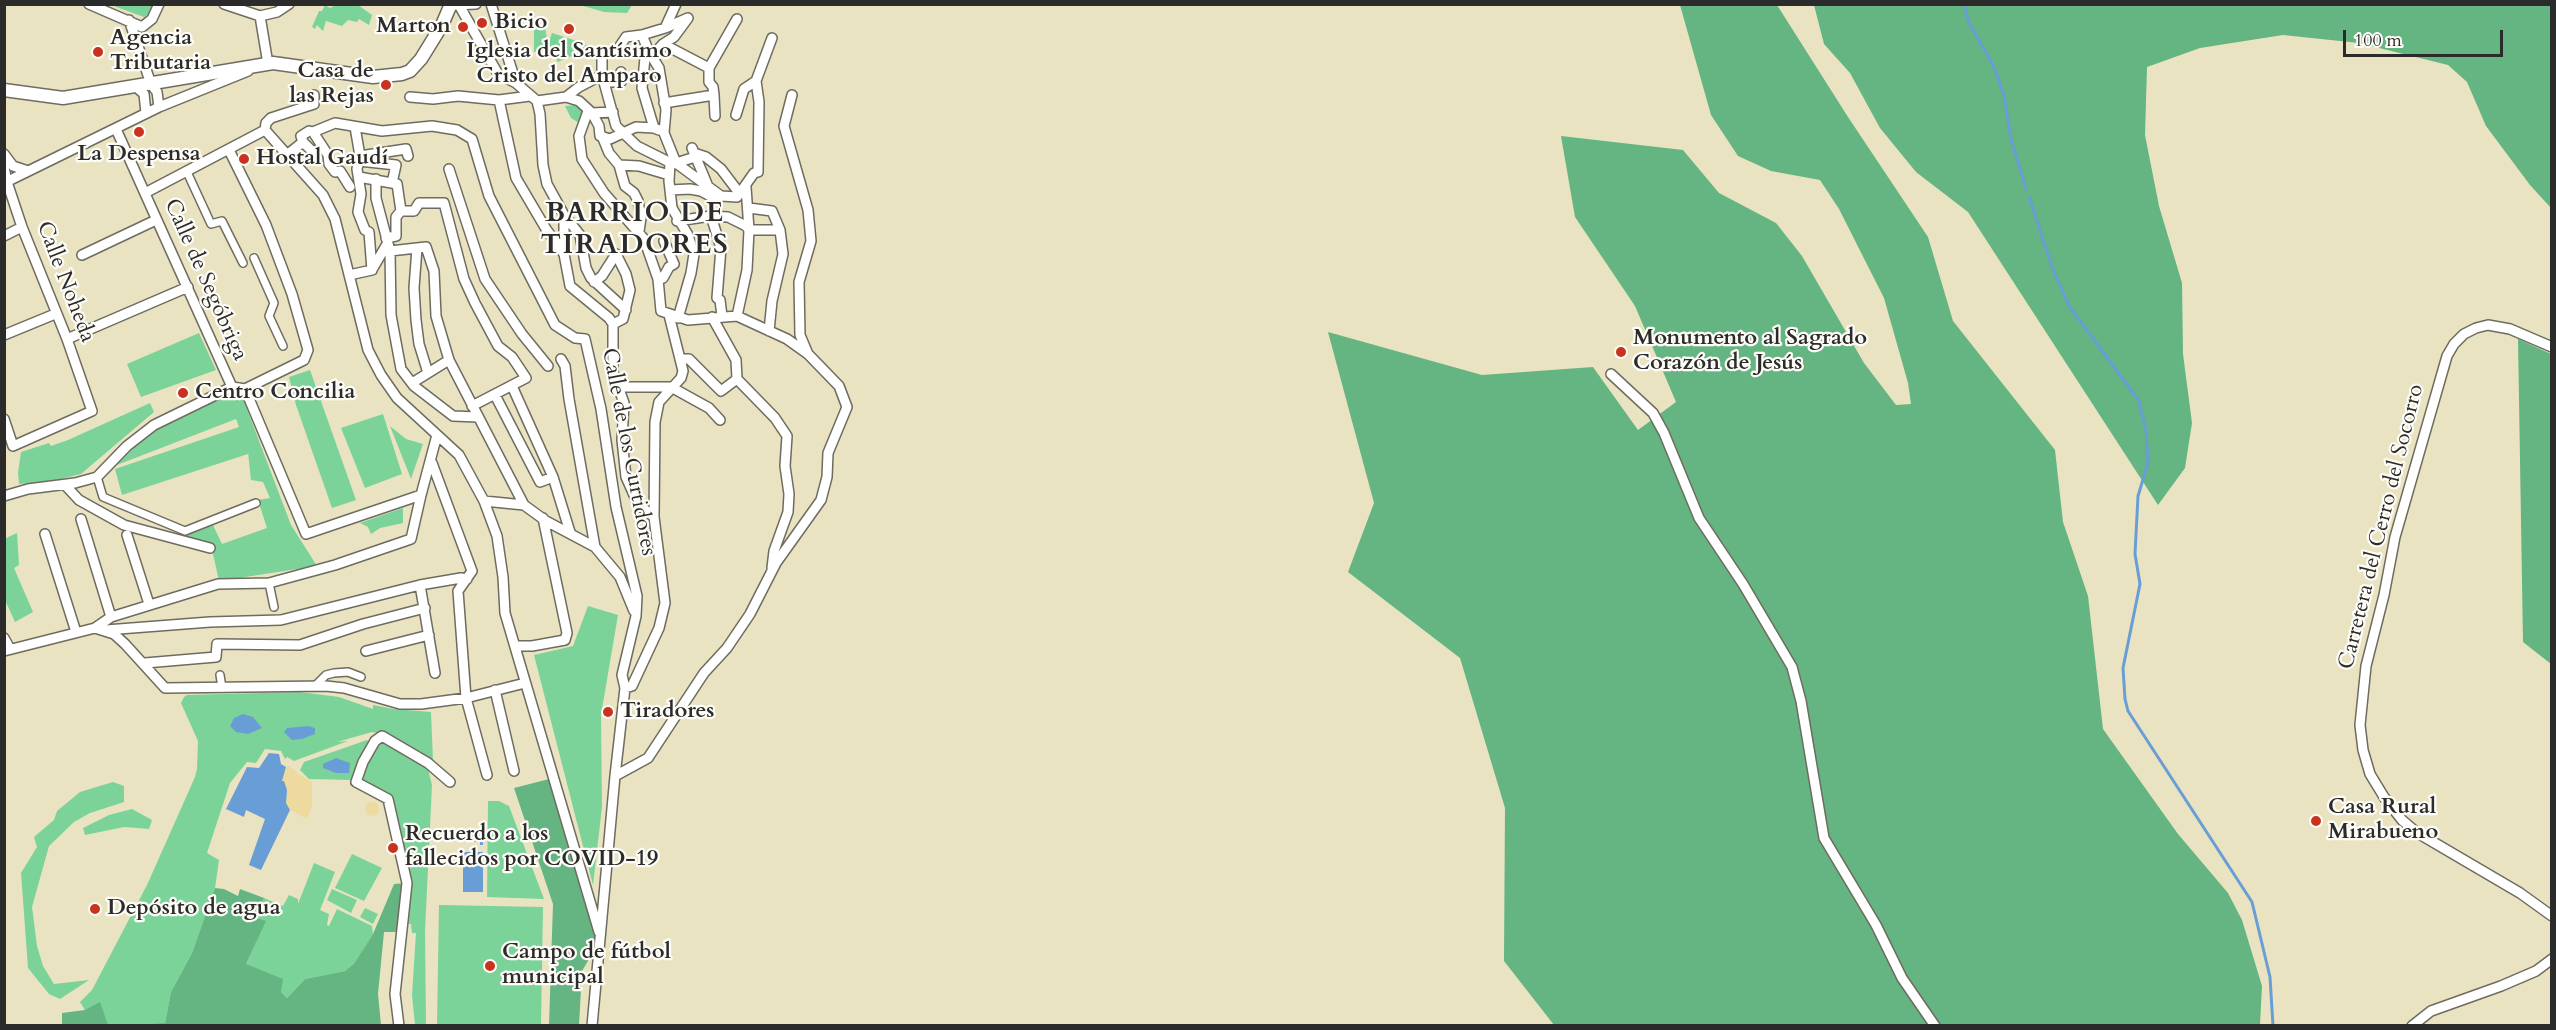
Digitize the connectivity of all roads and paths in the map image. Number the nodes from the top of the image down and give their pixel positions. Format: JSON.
{"nodes":[{"id":1,"x":89,"y":4,"type":"edge"},
{"id":2,"x":159,"y":4,"type":"edge"},
{"id":3,"x":224,"y":4,"type":"edge"},
{"id":4,"x":289,"y":4,"type":"edge"},
{"id":5,"x":452,"y":4,"type":"edge"},
{"id":6,"x":476,"y":4,"type":"edge"},
{"id":7,"x":491,"y":4,"type":"edge"},
{"id":8,"x":676,"y":4,"type":"edge"},
{"id":9,"x":459,"y":5,"type":"edge"},
{"id":10,"x":260,"y":16,"type":"junction"},
{"id":11,"x":737,"y":19,"type":"dead end"},
{"id":12,"x":129,"y":20,"type":"junction"},
{"id":13,"x":665,"y":28,"type":"junction"},
{"id":14,"x":645,"y":34,"type":"junction"},
{"id":15,"x":772,"y":38,"type":"dead end"},
{"id":16,"x":663,"y":44,"type":"junction"},
{"id":17,"x":650,"y":54,"type":"junction"},
{"id":18,"x":268,"y":64,"type":"junction"},
{"id":19,"x":710,"y":68,"type":"junction"},
{"id":20,"x":621,"y":72,"type":"dead end"},
{"id":21,"x":603,"y":78,"type":"junction"},
{"id":22,"x":756,"y":81,"type":"junction"},
{"id":23,"x":516,"y":83,"type":"junction"},
{"id":24,"x":151,"y":84,"type":"junction"},
{"id":25,"x":135,"y":86,"type":"junction"},
{"id":26,"x":4,"y":90,"type":"edge"},
{"id":27,"x":314,"y":95,"type":"dead end"},
{"id":28,"x":714,"y":95,"type":"junction"},
{"id":29,"x":792,"y":95,"type":"dead end"},
{"id":30,"x":410,"y":97,"type":"dead end"},
{"id":31,"x":566,"y":97,"type":"junction"},
{"id":32,"x":534,"y":98,"type":"junction"},
{"id":33,"x":499,"y":100,"type":"junction"},
{"id":34,"x":664,"y":103,"type":"junction"},
{"id":35,"x":159,"y":107,"type":"junction"},
{"id":36,"x":590,"y":112,"type":"junction"},
{"id":37,"x":613,"y":112,"type":"junction"},
{"id":38,"x":146,"y":113,"type":"junction"},
{"id":39,"x":736,"y":115,"type":"dead end"},
{"id":40,"x":715,"y":116,"type":"dead end"},
{"id":41,"x":355,"y":127,"type":"junction"},
{"id":42,"x":654,"y":128,"type":"junction"},
{"id":43,"x":116,"y":129,"type":"junction"},
{"id":44,"x":266,"y":130,"type":"junction"},
{"id":45,"x":313,"y":132,"type":"junction"},
{"id":46,"x":664,"y":133,"type":"junction"},
{"id":47,"x":624,"y":134,"type":"junction"},
{"id":48,"x":602,"y":136,"type":"junction"},
{"id":49,"x":303,"y":142,"type":"junction"},
{"id":50,"x":229,"y":150,"type":"junction"},
{"id":51,"x":312,"y":151,"type":"dead end"},
{"id":52,"x":694,"y":152,"type":"junction"},
{"id":53,"x":4,"y":154,"type":"edge"},
{"id":54,"x":288,"y":154,"type":"junction"},
{"id":55,"x":408,"y":156,"type":"dead end"},
{"id":56,"x":359,"y":159,"type":"junction"},
{"id":57,"x":673,"y":162,"type":"junction"},
{"id":58,"x":619,"y":165,"type":"junction"},
{"id":59,"x":4,"y":167,"type":"edge"},
{"id":60,"x":449,"y":169,"type":"dead end"},
{"id":61,"x":28,"y":171,"type":"junction"},
{"id":62,"x":187,"y":172,"type":"junction"},
{"id":63,"x":669,"y":175,"type":"junction"},
{"id":64,"x":359,"y":177,"type":"junction"},
{"id":65,"x":376,"y":179,"type":"junction"},
{"id":66,"x":6,"y":182,"type":"edge"},
{"id":67,"x":392,"y":183,"type":"junction"},
{"id":68,"x":707,"y":185,"type":"junction"},
{"id":69,"x":350,"y":187,"type":"dead end"},
{"id":70,"x":670,"y":190,"type":"junction"},
{"id":71,"x":743,"y":190,"type":"junction"},
{"id":72,"x":145,"y":194,"type":"junction"},
{"id":73,"x":721,"y":196,"type":"junction"},
{"id":74,"x":749,"y":208,"type":"junction"},
{"id":75,"x":401,"y":211,"type":"junction"},
{"id":76,"x":564,"y":215,"type":"junction"},
{"id":77,"x":711,"y":216,"type":"junction"},
{"id":78,"x":156,"y":220,"type":"junction"},
{"id":79,"x":677,"y":221,"type":"junction"},
{"id":80,"x":22,"y":227,"type":"junction"},
{"id":81,"x":749,"y":230,"type":"junction"},
{"id":82,"x":780,"y":230,"type":"junction"},
{"id":83,"x":639,"y":231,"type":"junction"},
{"id":84,"x":4,"y":236,"type":"edge"},
{"id":85,"x":664,"y":241,"type":"dead end"},
{"id":86,"x":388,"y":244,"type":"junction"},
{"id":87,"x":417,"y":248,"type":"junction"},
{"id":88,"x":564,"y":254,"type":"junction"},
{"id":89,"x":82,"y":255,"type":"dead end"},
{"id":90,"x":254,"y":258,"type":"dead end"},
{"id":91,"x":243,"y":263,"type":"dead end"},
{"id":92,"x":372,"y":270,"type":"junction"},
{"id":93,"x":349,"y":275,"type":"junction"},
{"id":94,"x":658,"y":279,"type":"junction"},
{"id":95,"x":594,"y":282,"type":"junction"},
{"id":96,"x":188,"y":287,"type":"junction"},
{"id":97,"x":626,"y":310,"type":"junction"},
{"id":98,"x":55,"y":314,"type":"junction"},
{"id":99,"x":670,"y":315,"type":"junction"},
{"id":100,"x":737,"y":316,"type":"junction"},
{"id":101,"x":717,"y":317,"type":"junction"},
{"id":102,"x":613,"y":324,"type":"junction"},
{"id":103,"x":769,"y":331,"type":"junction"},
{"id":104,"x":4,"y":335,"type":"edge"},
{"id":105,"x":67,"y":339,"type":"junction"},
{"id":106,"x":283,"y":346,"type":"dead end"},
{"id":107,"x":2552,"y":347,"type":"edge"},
{"id":108,"x":808,"y":354,"type":"junction"},
{"id":109,"x":561,"y":358,"type":"dead end"},
{"id":110,"x":681,"y":359,"type":"junction"},
{"id":111,"x":449,"y":360,"type":"junction"},
{"id":112,"x":548,"y":366,"type":"dead end"},
{"id":113,"x":428,"y":373,"type":"junction"},
{"id":114,"x":1611,"y":374,"type":"dead end"},
{"id":115,"x":737,"y":379,"type":"junction"},
{"id":116,"x":412,"y":383,"type":"junction"},
{"id":117,"x":512,"y":386,"type":"junction"},
{"id":118,"x":232,"y":387,"type":"junction"},
{"id":119,"x":618,"y":387,"type":"junction"},
{"id":120,"x":671,"y":387,"type":"junction"},
{"id":121,"x":245,"y":389,"type":"junction"},
{"id":122,"x":495,"y":395,"type":"junction"},
{"id":123,"x":472,"y":406,"type":"junction"},
{"id":124,"x":478,"y":417,"type":"junction"},
{"id":125,"x":4,"y":419,"type":"edge"},
{"id":126,"x":720,"y":420,"type":"dead end"},
{"id":127,"x":437,"y":435,"type":"junction"},
{"id":128,"x":432,"y":463,"type":"junction"},
{"id":129,"x":97,"y":477,"type":"junction"},
{"id":130,"x":553,"y":477,"type":"junction"},
{"id":131,"x":65,"y":485,"type":"junction"},
{"id":132,"x":421,"y":495,"type":"junction"},
{"id":133,"x":4,"y":496,"type":"edge"},
{"id":134,"x":484,"y":501,"type":"junction"},
{"id":135,"x":256,"y":503,"type":"dead end"},
{"id":136,"x":524,"y":505,"type":"junction"},
{"id":137,"x":654,"y":517,"type":"junction"},
{"id":138,"x":81,"y":519,"type":"dead end"},
{"id":139,"x":543,"y":519,"type":"junction"},
{"id":140,"x":570,"y":532,"type":"junction"},
{"id":141,"x":45,"y":534,"type":"dead end"},
{"id":142,"x":127,"y":535,"type":"dead end"},
{"id":143,"x":595,"y":547,"type":"junction"},
{"id":144,"x":210,"y":548,"type":"dead end"},
{"id":145,"x":772,"y":571,"type":"junction"},
{"id":146,"x":466,"y":579,"type":"junction"},
{"id":147,"x":269,"y":583,"type":"junction"},
{"id":148,"x":420,"y":585,"type":"junction"},
{"id":149,"x":149,"y":604,"type":"junction"},
{"id":150,"x":274,"y":607,"type":"dead end"},
{"id":151,"x":425,"y":608,"type":"junction"},
{"id":152,"x":636,"y":615,"type":"junction"},
{"id":153,"x":111,"y":617,"type":"junction"},
{"id":154,"x":99,"y":629,"type":"junction"},
{"id":155,"x":76,"y":632,"type":"junction"},
{"id":156,"x":429,"y":635,"type":"junction"},
{"id":157,"x":4,"y":638,"type":"edge"},
{"id":158,"x":515,"y":646,"type":"junction"},
{"id":159,"x":7,"y":650,"type":"edge"},
{"id":160,"x":366,"y":651,"type":"dead end"},
{"id":161,"x":145,"y":663,"type":"junction"},
{"id":162,"x":435,"y":673,"type":"dead end"},
{"id":163,"x":220,"y":675,"type":"dead end"},
{"id":164,"x":361,"y":677,"type":"dead end"},
{"id":165,"x":525,"y":682,"type":"junction"},
{"id":166,"x":316,"y":685,"type":"junction"},
{"id":167,"x":222,"y":688,"type":"junction"},
{"id":168,"x":625,"y":688,"type":"junction"},
{"id":169,"x":495,"y":690,"type":"junction"},
{"id":170,"x":466,"y":698,"type":"junction"},
{"id":171,"x":514,"y":771,"type":"dead end"},
{"id":172,"x":487,"y":775,"type":"dead end"},
{"id":173,"x":615,"y":776,"type":"junction"},
{"id":174,"x":450,"y":782,"type":"dead end"},
{"id":175,"x":2552,"y":916,"type":"edge"},
{"id":176,"x":601,"y":939,"type":"junction"},
{"id":177,"x":2552,"y":959,"type":"edge"},
{"id":178,"x":399,"y":1026,"type":"edge"},
{"id":179,"x":592,"y":1026,"type":"edge"},
{"id":180,"x":1935,"y":1026,"type":"edge"},
{"id":181,"x":2412,"y":1026,"type":"edge"}],
"edges":[{"from":1,"to":12,"type":"street"},
{"from":2,"to":12,"type":"street"},
{"from":3,"to":10,"type":"street"},
{"from":4,"to":10,"type":"street"},
{"from":5,"to":9,"type":"street"},
{"from":5,"to":18,"type":"street"},
{"from":6,"to":9,"type":"street"},
{"from":7,"to":23,"type":"street"},
{"from":8,"to":13,"type":"street"},
{"from":9,"to":23,"type":"street"},
{"from":10,"to":18,"type":"street"},
{"from":11,"to":19,"type":"street"},
{"from":12,"to":24,"type":"street"},
{"from":13,"to":14,"type":"street"},
{"from":13,"to":16,"type":"street"},
{"from":14,"to":17,"type":"street"},
{"from":14,"to":21,"type":"street"},
{"from":15,"to":22,"type":"street"},
{"from":16,"to":17,"type":"street"},
{"from":16,"to":19,"type":"street"},
{"from":17,"to":34,"type":"street"},
{"from":17,"to":42,"type":"street"},
{"from":18,"to":24,"type":"street"},
{"from":18,"to":35,"type":"street"},
{"from":19,"to":28,"type":"street"},
{"from":20,"to":21,"type":"street"},
{"from":21,"to":31,"type":"street"},
{"from":21,"to":37,"type":"street"},
{"from":22,"to":39,"type":"street"},
{"from":22,"to":71,"type":"street"},
{"from":23,"to":32,"type":"street"},
{"from":24,"to":25,"type":"street"},
{"from":24,"to":35,"type":"street"},
{"from":25,"to":26,"type":"street"},
{"from":25,"to":38,"type":"street"},
{"from":27,"to":44,"type":"street"},
{"from":28,"to":34,"type":"street"},
{"from":28,"to":40,"type":"street"},
{"from":29,"to":108,"type":"street"},
{"from":30,"to":33,"type":"street"},
{"from":31,"to":32,"type":"street"},
{"from":31,"to":36,"type":"street"},
{"from":32,"to":33,"type":"street"},
{"from":32,"to":76,"type":"street"},
{"from":33,"to":88,"type":"street"},
{"from":34,"to":46,"type":"street"},
{"from":35,"to":38,"type":"street"},
{"from":36,"to":37,"type":"street"},
{"from":36,"to":48,"type":"street"},
{"from":36,"to":83,"type":"street"},
{"from":37,"to":47,"type":"street"},
{"from":38,"to":43,"type":"street"},
{"from":41,"to":45,"type":"street","name":"Calle de los Curtidores"},
{"from":41,"to":56,"type":"street"},
{"from":41,"to":152,"type":"street","name":"Calle de los Curtidores"},
{"from":42,"to":46,"type":"street"},
{"from":42,"to":47,"type":"street"},
{"from":43,"to":61,"type":"street"},
{"from":43,"to":72,"type":"street","name":"Calle de Segóbriga"},
{"from":44,"to":50,"type":"street"},
{"from":44,"to":54,"type":"street"},
{"from":45,"to":49,"type":"street","name":"Calle de los Curtidores"},
{"from":45,"to":69,"type":"street"},
{"from":46,"to":57,"type":"street"},
{"from":47,"to":48,"type":"street"},
{"from":47,"to":57,"type":"street"},
{"from":48,"to":58,"type":"street"},
{"from":49,"to":51,"type":"street"},
{"from":49,"to":54,"type":"street","name":"Calle de los Curtidores"},
{"from":50,"to":62,"type":"street"},
{"from":50,"to":121,"type":"street"},
{"from":52,"to":57,"type":"street"},
{"from":52,"to":68,"type":"street"},
{"from":52,"to":71,"type":"street"},
{"from":53,"to":61,"type":"street"},
{"from":54,"to":93,"type":"street"},
{"from":55,"to":56,"type":"street"},
{"from":56,"to":64,"type":"street"},
{"from":56,"to":67,"type":"street"},
{"from":57,"to":63,"type":"street"},
{"from":57,"to":68,"type":"street"},
{"from":58,"to":63,"type":"street"},
{"from":58,"to":83,"type":"street"},
{"from":59,"to":66,"type":"street","name":"Calle Noheda"},
{"from":60,"to":112,"type":"street"},
{"from":61,"to":66,"type":"street"},
{"from":62,"to":72,"type":"street"},
{"from":62,"to":91,"type":"street"},
{"from":63,"to":70,"type":"street"},
{"from":64,"to":65,"type":"street"},
{"from":64,"to":92,"type":"street"},
{"from":65,"to":67,"type":"street"},
{"from":65,"to":86,"type":"street"},
{"from":66,"to":80,"type":"street","name":"Calle Noheda"},
{"from":67,"to":75,"type":"street"},
{"from":68,"to":73,"type":"street"},
{"from":70,"to":73,"type":"street"},
{"from":70,"to":79,"type":"street"},
{"from":71,"to":73,"type":"street"},
{"from":71,"to":74,"type":"street"},
{"from":72,"to":78,"type":"street","name":"Calle de Segóbriga"},
{"from":74,"to":81,"type":"street"},
{"from":74,"to":82,"type":"street"},
{"from":75,"to":86,"type":"street"},
{"from":75,"to":117,"type":"street"},
{"from":76,"to":88,"type":"street"},
{"from":76,"to":95,"type":"street"},
{"from":77,"to":79,"type":"street"},
{"from":77,"to":81,"type":"street"},
{"from":77,"to":101,"type":"street"},
{"from":78,"to":89,"type":"street"},
{"from":78,"to":96,"type":"street","name":"Calle de Segóbriga"},
{"from":79,"to":99,"type":"street"},
{"from":80,"to":84,"type":"street"},
{"from":80,"to":98,"type":"street","name":"Calle Noheda"},
{"from":81,"to":82,"type":"street"},
{"from":81,"to":100,"type":"street"},
{"from":82,"to":103,"type":"street"},
{"from":83,"to":94,"type":"street"},
{"from":85,"to":94,"type":"street"},
{"from":86,"to":87,"type":"street"},
{"from":86,"to":92,"type":"street"},
{"from":86,"to":116,"type":"street"},
{"from":87,"to":111,"type":"street"},
{"from":87,"to":113,"type":"street"},
{"from":88,"to":102,"type":"street"},
{"from":90,"to":106,"type":"street"},
{"from":92,"to":93,"type":"street"},
{"from":93,"to":127,"type":"street"},
{"from":94,"to":99,"type":"street"},
{"from":95,"to":97,"type":"street"},
{"from":95,"to":97,"type":"street"},
{"from":96,"to":105,"type":"street"},
{"from":96,"to":118,"type":"street","name":"Calle de Segóbriga"},
{"from":97,"to":102,"type":"street"},
{"from":98,"to":104,"type":"street"},
{"from":98,"to":105,"type":"street","name":"Calle Noheda"},
{"from":99,"to":101,"type":"street"},
{"from":99,"to":110,"type":"street"},
{"from":100,"to":101,"type":"street"},
{"from":100,"to":103,"type":"street"},
{"from":101,"to":115,"type":"street"},
{"from":102,"to":119,"type":"street"},
{"from":103,"to":108,"type":"street"},
{"from":105,"to":125,"type":"street","name":"Calle Noheda"},
{"from":107,"to":175,"type":"street","name":"Carretera del Cerro del Socorro"},
{"from":108,"to":145,"type":"street"},
{"from":109,"to":143,"type":"street"},
{"from":110,"to":115,"type":"street"},
{"from":110,"to":120,"type":"street"},
{"from":111,"to":113,"type":"street"},
{"from":111,"to":123,"type":"street"},
{"from":113,"to":116,"type":"street"},
{"from":114,"to":180,"type":"street"},
{"from":115,"to":145,"type":"street"},
{"from":116,"to":124,"type":"street"},
{"from":117,"to":122,"type":"street"},
{"from":117,"to":130,"type":"street"},
{"from":118,"to":121,"type":"street","name":"Calle de Segóbriga"},
{"from":118,"to":129,"type":"street"},
{"from":119,"to":120,"type":"street"},
{"from":119,"to":137,"type":"street"},
{"from":120,"to":126,"type":"street"},
{"from":120,"to":137,"type":"street"},
{"from":121,"to":132,"type":"street","name":"Calle de Segóbriga"},
{"from":122,"to":123,"type":"street"},
{"from":122,"to":130,"type":"street"},
{"from":123,"to":124,"type":"street"},
{"from":124,"to":136,"type":"street"},
{"from":127,"to":128,"type":"street"},
{"from":127,"to":134,"type":"street"},
{"from":128,"to":132,"type":"street"},
{"from":128,"to":146,"type":"street"},
{"from":129,"to":131,"type":"street"},
{"from":129,"to":135,"type":"street"},
{"from":130,"to":140,"type":"street"},
{"from":131,"to":133,"type":"street"},
{"from":131,"to":144,"type":"street"},
{"from":132,"to":147,"type":"street"},
{"from":134,"to":136,"type":"street"},
{"from":134,"to":158,"type":"street"},
{"from":136,"to":139,"type":"street"},
{"from":137,"to":168,"type":"street"},
{"from":138,"to":153,"type":"street"},
{"from":139,"to":140,"type":"street"},
{"from":139,"to":158,"type":"street"},
{"from":140,"to":143,"type":"street"},
{"from":141,"to":155,"type":"street"},
{"from":142,"to":149,"type":"street"},
{"from":143,"to":152,"type":"street"},
{"from":145,"to":173,"type":"street"},
{"from":146,"to":148,"type":"street"},
{"from":146,"to":170,"type":"street"},
{"from":147,"to":149,"type":"street"},
{"from":147,"to":150,"type":"street"},
{"from":148,"to":151,"type":"street"},
{"from":148,"to":154,"type":"street"},
{"from":149,"to":153,"type":"street"},
{"from":151,"to":156,"type":"street"},
{"from":151,"to":161,"type":"street"},
{"from":152,"to":168,"type":"street"},
{"from":153,"to":154,"type":"street"},
{"from":154,"to":155,"type":"street"},
{"from":154,"to":161,"type":"street"},
{"from":155,"to":159,"type":"street"},
{"from":156,"to":160,"type":"street"},
{"from":156,"to":162,"type":"street"},
{"from":157,"to":159,"type":"street"},
{"from":158,"to":165,"type":"street"},
{"from":161,"to":167,"type":"street"},
{"from":163,"to":167,"type":"street"},
{"from":164,"to":166,"type":"street"},
{"from":165,"to":169,"type":"street"},
{"from":165,"to":176,"type":"street"},
{"from":166,"to":167,"type":"street"},
{"from":166,"to":170,"type":"street"},
{"from":168,"to":173,"type":"street"},
{"from":169,"to":170,"type":"street"},
{"from":169,"to":171,"type":"street"},
{"from":170,"to":172,"type":"street"},
{"from":173,"to":176,"type":"street"},
{"from":174,"to":178,"type":"street"},
{"from":176,"to":179,"type":"street"},
{"from":177,"to":181,"type":"street"}]}
